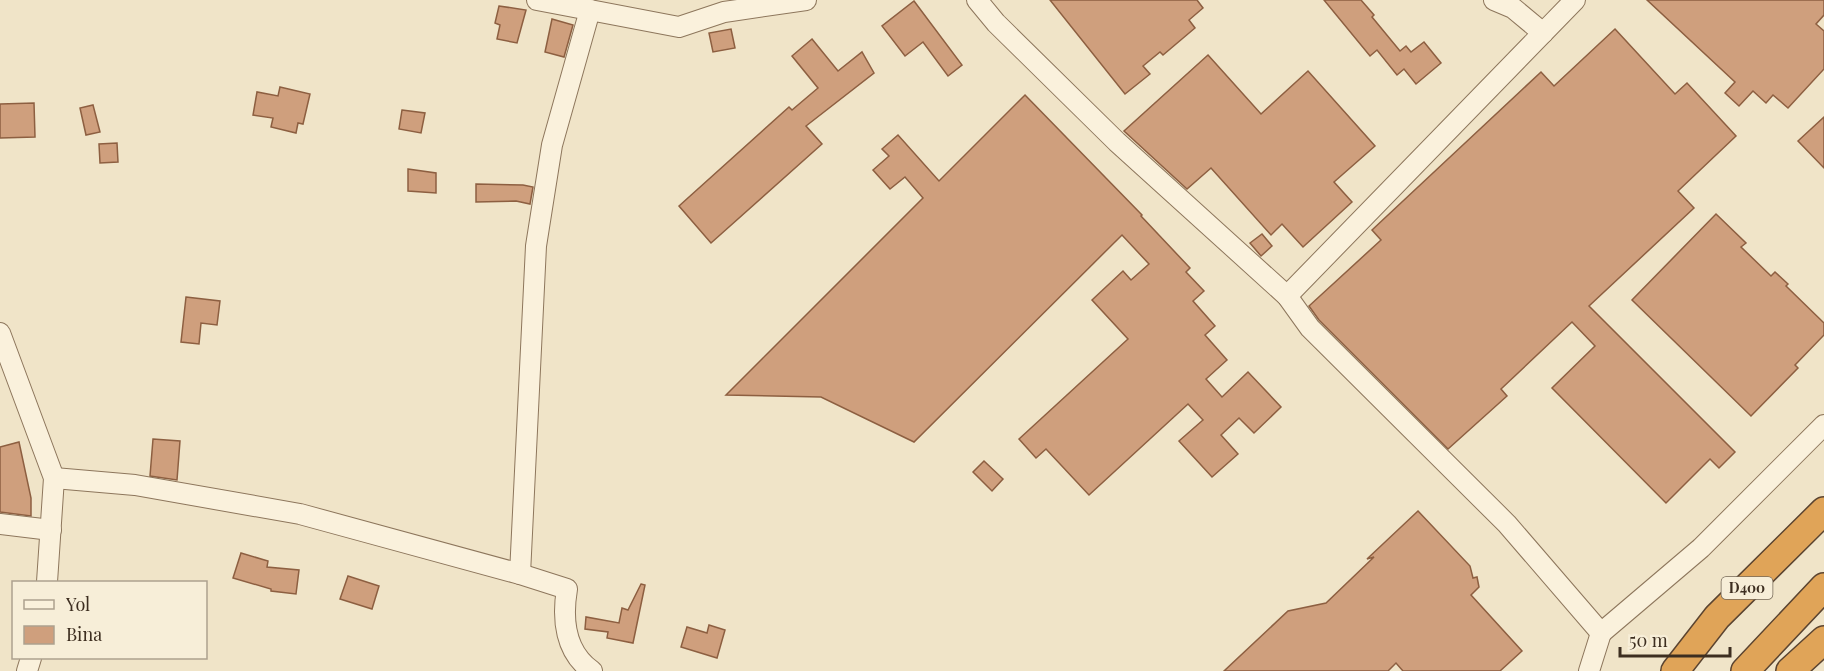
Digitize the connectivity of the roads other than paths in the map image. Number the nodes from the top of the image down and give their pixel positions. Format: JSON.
{"nodes":[{"id":1,"x":537,"y":0,"type":"edge"},
{"id":2,"x":806,"y":0,"type":"edge"},
{"id":3,"x":977,"y":0,"type":"edge"},
{"id":4,"x":1494,"y":0,"type":"edge"},
{"id":5,"x":1575,"y":0,"type":"edge"},
{"id":6,"x":718,"y":6,"type":"edge"},
{"id":7,"x":590,"y":10,"type":"junction"},
{"id":8,"x":1543,"y":33,"type":"junction"},
{"id":9,"x":1287,"y":296,"type":"junction"},
{"id":10,"x":1,"y":337,"type":"edge"},
{"id":11,"x":1824,"y":425,"type":"edge"},
{"id":12,"x":54,"y":478,"type":"junction"},
{"id":13,"x":1824,"y":511,"type":"edge"},
{"id":14,"x":0,"y":524,"type":"edge"},
{"id":15,"x":51,"y":530,"type":"junction"},
{"id":16,"x":1824,"y":534,"type":"edge"},
{"id":17,"x":520,"y":574,"type":"junction"},
{"id":18,"x":47,"y":581,"type":"edge"},
{"id":19,"x":1824,"y":587,"type":"edge"},
{"id":20,"x":1824,"y":615,"type":"edge"},
{"id":21,"x":1601,"y":633,"type":"junction"},
{"id":22,"x":1824,"y":640,"type":"edge"},
{"id":23,"x":592,"y":671,"type":"edge"},
{"id":24,"x":1589,"y":671,"type":"edge"},
{"id":25,"x":1675,"y":671,"type":"edge"},
{"id":26,"x":1679,"y":671,"type":"edge"},
{"id":27,"x":1745,"y":671,"type":"edge"},
{"id":28,"x":1763,"y":671,"type":"edge"},
{"id":29,"x":1790,"y":671,"type":"edge"}],
"edges":[{"from":1,"to":7,"type":"street"},
{"from":2,"to":6,"type":"street"},
{"from":3,"to":9,"type":"street"},
{"from":4,"to":8,"type":"street"},
{"from":5,"to":8,"type":"street"},
{"from":6,"to":7,"type":"street"},
{"from":7,"to":17,"type":"street"},
{"from":8,"to":9,"type":"street"},
{"from":9,"to":21,"type":"street"},
{"from":10,"to":12,"type":"street"},
{"from":11,"to":21,"type":"street"},
{"from":12,"to":15,"type":"street"},
{"from":12,"to":17,"type":"street"},
{"from":13,"to":25,"type":"highway","number":"D400"},
{"from":14,"to":15,"type":"street"},
{"from":15,"to":18,"type":"street"},
{"from":16,"to":26,"type":"highway","number":"D400"},
{"from":17,"to":23,"type":"street"},
{"from":19,"to":27,"type":"highway"},
{"from":20,"to":28,"type":"highway"},
{"from":21,"to":24,"type":"street"},
{"from":22,"to":29,"type":"highway"}]}
